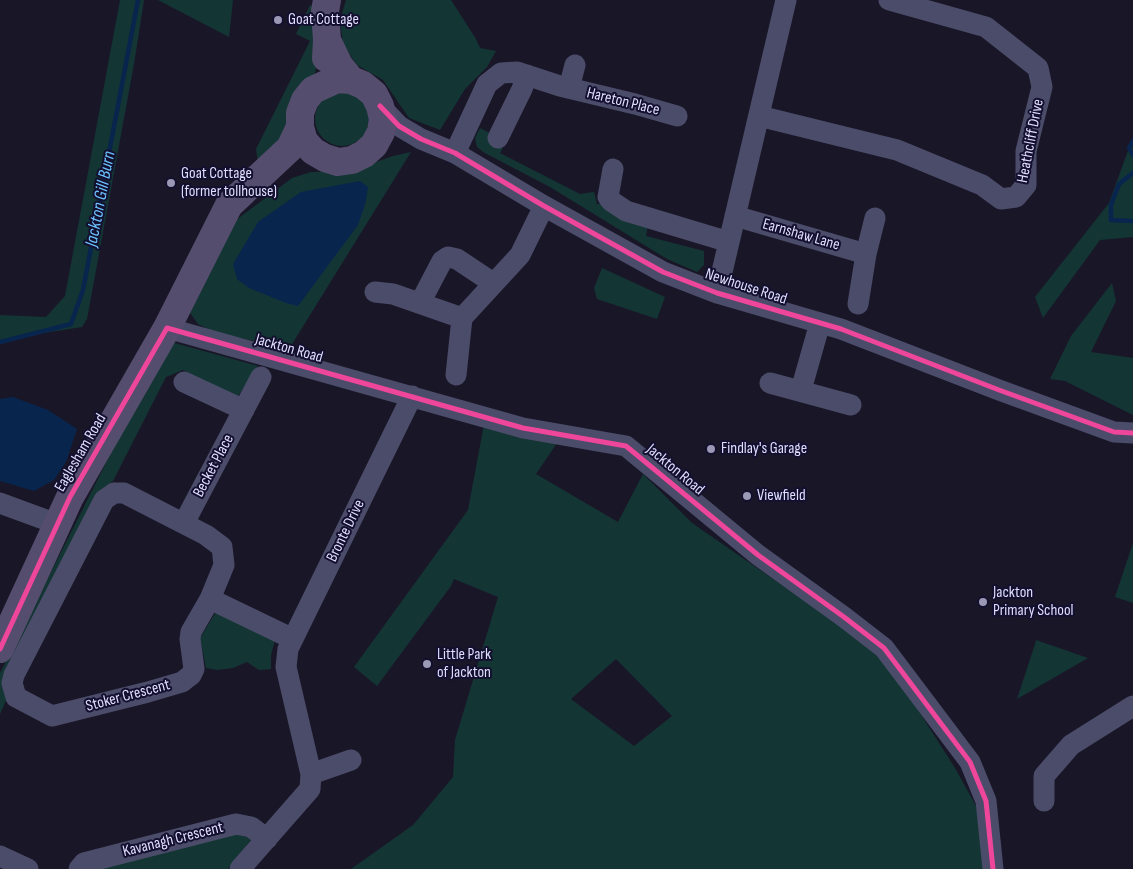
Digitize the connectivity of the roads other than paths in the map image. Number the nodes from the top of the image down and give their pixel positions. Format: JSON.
{"nodes":[{"id":1,"x":326,"y":0,"type":"edge"},
{"id":2,"x":786,"y":0,"type":"edge"},
{"id":3,"x":889,"y":0,"type":"edge"},
{"id":4,"x":327,"y":40,"type":"junction"},
{"id":5,"x":575,"y":64,"type":"dead end"},
{"id":6,"x":527,"y":75,"type":"junction"},
{"id":7,"x":351,"y":80,"type":"junction"},
{"id":8,"x":322,"y":85,"type":"junction"},
{"id":9,"x":569,"y":88,"type":"junction"},
{"id":10,"x":380,"y":106,"type":"junction"},
{"id":11,"x":677,"y":116,"type":"dead end"},
{"id":12,"x":759,"y":116,"type":"junction"},
{"id":13,"x":300,"y":126,"type":"junction"},
{"id":14,"x":498,"y":138,"type":"dead end"},
{"id":15,"x":421,"y":139,"type":"junction"},
{"id":16,"x":374,"y":145,"type":"junction"},
{"id":17,"x":455,"y":153,"type":"junction"},
{"id":18,"x":324,"y":158,"type":"junction"},
{"id":19,"x":613,"y":169,"type":"dead end"},
{"id":20,"x":267,"y":170,"type":"junction"},
{"id":21,"x":544,"y":206,"type":"junction"},
{"id":22,"x":735,"y":216,"type":"junction"},
{"id":23,"x":876,"y":218,"type":"dead end"},
{"id":24,"x":729,"y":242,"type":"junction"},
{"id":25,"x":866,"y":254,"type":"junction"},
{"id":26,"x":493,"y":283,"type":"junction"},
{"id":27,"x":376,"y":292,"type":"dead end"},
{"id":28,"x":717,"y":293,"type":"junction"},
{"id":29,"x":420,"y":303,"type":"junction"},
{"id":30,"x":858,"y":304,"type":"dead end"},
{"id":31,"x":462,"y":318,"type":"junction"},
{"id":32,"x":820,"y":323,"type":"junction"},
{"id":33,"x":167,"y":328,"type":"junction"},
{"id":34,"x":456,"y":374,"type":"dead end"},
{"id":35,"x":261,"y":377,"type":"dead end"},
{"id":36,"x":184,"y":382,"type":"dead end"},
{"id":37,"x":770,"y":383,"type":"dead end"},
{"id":38,"x":801,"y":390,"type":"junction"},
{"id":39,"x":412,"y":396,"type":"junction"},
{"id":40,"x":851,"y":405,"type":"dead end"},
{"id":41,"x":244,"y":410,"type":"junction"},
{"id":42,"x":1133,"y":433,"type":"edge"},
{"id":43,"x":0,"y":503,"type":"edge"},
{"id":44,"x":184,"y":523,"type":"junction"},
{"id":45,"x":57,"y":524,"type":"junction"},
{"id":46,"x":210,"y":599,"type":"junction"},
{"id":47,"x":293,"y":639,"type":"junction"},
{"id":48,"x":0,"y":649,"type":"edge"},
{"id":49,"x":1133,"y":706,"type":"edge"},
{"id":50,"x":351,"y":760,"type":"dead end"},
{"id":51,"x":312,"y":774,"type":"junction"},
{"id":52,"x":1044,"y":801,"type":"dead end"},
{"id":53,"x":267,"y":840,"type":"junction"},
{"id":54,"x":0,"y":856,"type":"edge"},
{"id":55,"x":28,"y":869,"type":"edge"},
{"id":56,"x":79,"y":869,"type":"edge"},
{"id":57,"x":240,"y":869,"type":"edge"},
{"id":58,"x":993,"y":869,"type":"edge"}],
"edges":[{"from":1,"to":4,"type":"main road"},
{"from":2,"to":12,"type":"street"},
{"from":3,"to":12,"type":"street","name":"Heathcliff Drive"},
{"from":4,"to":7,"type":"main road"},
{"from":4,"to":8,"type":"main road"},
{"from":5,"to":9,"type":"street","name":"Hareton Place"},
{"from":6,"to":9,"type":"street","name":"Hareton Place"},
{"from":6,"to":14,"type":"street"},
{"from":6,"to":17,"type":"street","name":"Hareton Place"},
{"from":7,"to":8,"type":"main road"},
{"from":7,"to":10,"type":"main road"},
{"from":8,"to":13,"type":"main road"},
{"from":9,"to":11,"type":"street","name":"Hareton Place"},
{"from":10,"to":15,"type":"street","name":"Newhouse Road"},
{"from":10,"to":16,"type":"main road"},
{"from":12,"to":22,"type":"street"},
{"from":13,"to":18,"type":"main road"},
{"from":13,"to":20,"type":"main road","name":"Eaglesham Road"},
{"from":15,"to":16,"type":"street","name":"Newhouse Road"},
{"from":15,"to":17,"type":"street","name":"Newhouse Road"},
{"from":16,"to":18,"type":"main road"},
{"from":17,"to":21,"type":"street","name":"Newhouse Road"},
{"from":18,"to":20,"type":"main road"},
{"from":19,"to":24,"type":"street"},
{"from":20,"to":33,"type":"main road","name":"Eaglesham Road"},
{"from":21,"to":26,"type":"street"},
{"from":21,"to":28,"type":"street","name":"Newhouse Road"},
{"from":22,"to":24,"type":"street"},
{"from":22,"to":25,"type":"street","name":"Earnshaw Lane"},
{"from":23,"to":25,"type":"street"},
{"from":24,"to":28,"type":"street"},
{"from":25,"to":30,"type":"street"},
{"from":26,"to":29,"type":"street"},
{"from":26,"to":31,"type":"street"},
{"from":27,"to":29,"type":"street"},
{"from":28,"to":32,"type":"street","name":"Newhouse Road"},
{"from":29,"to":31,"type":"street"},
{"from":31,"to":34,"type":"street"},
{"from":32,"to":38,"type":"street"},
{"from":32,"to":42,"type":"street","name":"Newhouse Road"},
{"from":33,"to":39,"type":"street","name":"Jackton Road"},
{"from":33,"to":45,"type":"main road","name":"Eaglesham Road"},
{"from":35,"to":41,"type":"street","name":"Becket Place"},
{"from":36,"to":41,"type":"street"},
{"from":37,"to":38,"type":"street"},
{"from":38,"to":40,"type":"street"},
{"from":39,"to":47,"type":"street","name":"Bronte Drive"},
{"from":39,"to":58,"type":"street","name":"Jackton Road"},
{"from":41,"to":44,"type":"street","name":"Becket Place"},
{"from":43,"to":45,"type":"street"},
{"from":44,"to":46,"type":"street","name":"Stoker Crescent"},
{"from":44,"to":46,"type":"street","name":"Stoker Crescent"},
{"from":45,"to":48,"type":"main road","name":"Eaglesham Road"},
{"from":46,"to":47,"type":"street"},
{"from":47,"to":51,"type":"street","name":"Bronte Drive"},
{"from":49,"to":52,"type":"street"},
{"from":50,"to":51,"type":"street"},
{"from":51,"to":53,"type":"street"},
{"from":53,"to":56,"type":"street","name":"Kavanagh Crescent"},
{"from":53,"to":57,"type":"street"},
{"from":54,"to":55,"type":"street"}]}
